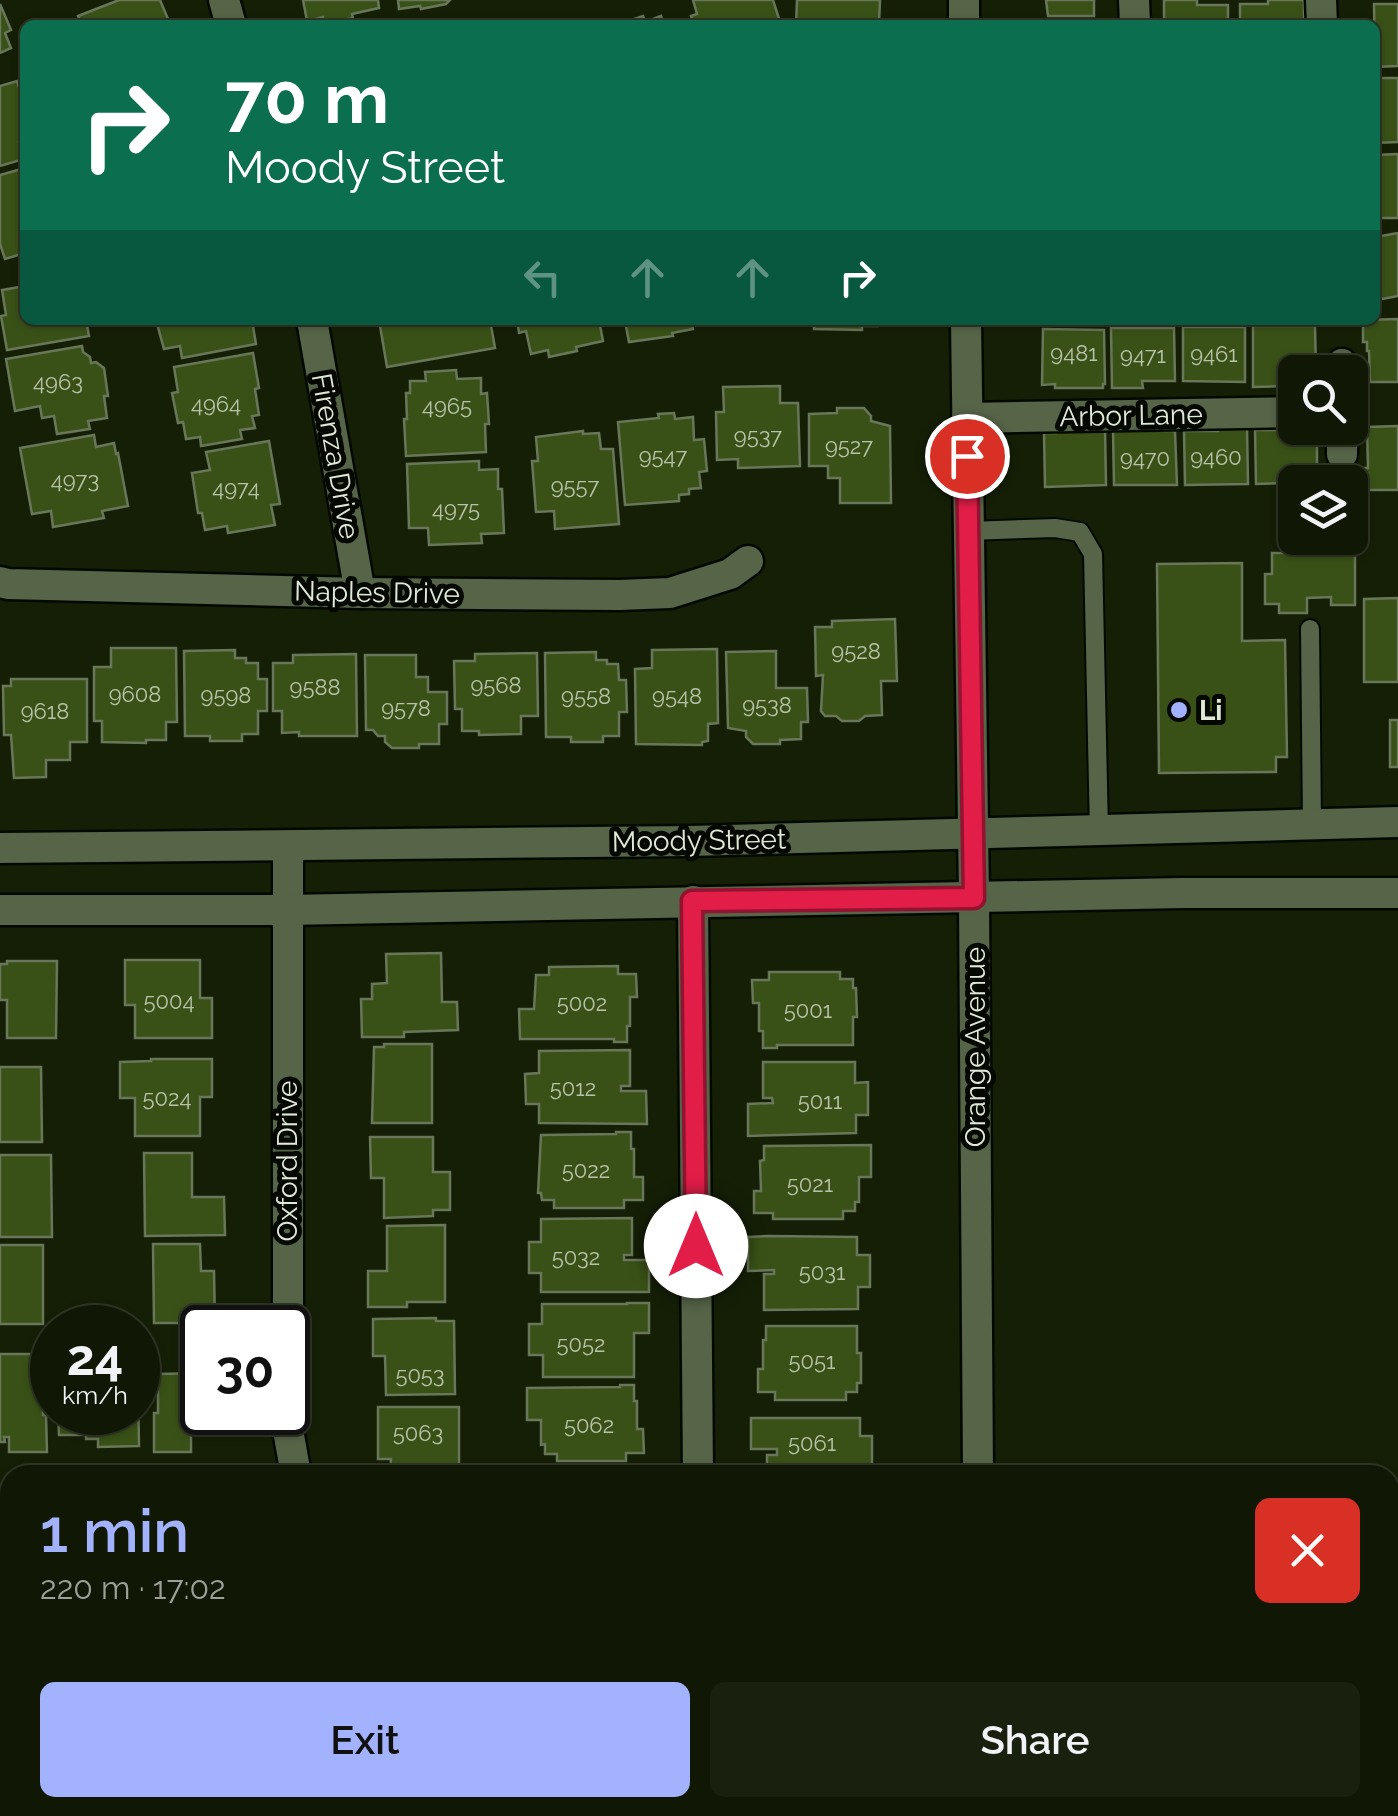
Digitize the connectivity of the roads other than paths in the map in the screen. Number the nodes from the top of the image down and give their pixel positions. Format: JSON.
{"nodes":[{"id":1,"x":313,"y":325,"type":"edge"},
{"id":2,"x":966,"y":325,"type":"edge"},
{"id":3,"x":1278,"y":412,"type":"edge"},
{"id":4,"x":966,"y":418,"type":"junction"},
{"id":5,"x":968,"y":531,"type":"junction"},
{"id":6,"x":748,"y":561,"type":"dead end"},
{"id":7,"x":0,"y":582,"type":"edge"},
{"id":8,"x":360,"y":593,"type":"junction"},
{"id":9,"x":1310,"y":629,"type":"dead end"},
{"id":10,"x":1398,"y":822,"type":"edge"},
{"id":11,"x":1312,"y":824,"type":"junction"},
{"id":12,"x":1099,"y":832,"type":"junction"},
{"id":13,"x":973,"y":834,"type":"junction"},
{"id":14,"x":288,"y":846,"type":"junction"},
{"id":15,"x":0,"y":848,"type":"edge"},
{"id":16,"x":1398,"y":894,"type":"edge"},
{"id":17,"x":974,"y":898,"type":"junction"},
{"id":18,"x":692,"y":901,"type":"junction"},
{"id":19,"x":0,"y":910,"type":"edge"},
{"id":20,"x":286,"y":910,"type":"junction"},
{"id":21,"x":294,"y":1465,"type":"edge"},
{"id":22,"x":698,"y":1465,"type":"edge"},
{"id":23,"x":978,"y":1465,"type":"edge"}],
"edges":[{"from":1,"to":8,"type":"main road","name":"Firenza Drive"},
{"from":2,"to":4,"type":"main road","name":"Orange Avenue"},
{"from":3,"to":4,"type":"main road","name":"Arbor Lane"},
{"from":4,"to":5,"type":"main road","name":"Orange Avenue"},
{"from":5,"to":12,"type":"lane"},
{"from":5,"to":13,"type":"main road","name":"Orange Avenue"},
{"from":6,"to":8,"type":"main road","name":"Naples Drive"},
{"from":7,"to":8,"type":"main road","name":"Naples Drive"},
{"from":9,"to":11,"type":"lane"},
{"from":10,"to":11,"type":"main road","name":"Moody Street"},
{"from":11,"to":12,"type":"main road","name":"Moody Street"},
{"from":12,"to":13,"type":"main road","name":"Moody Street"},
{"from":13,"to":14,"type":"main road","name":"Moody Street"},
{"from":13,"to":17,"type":"main road","name":"Orange Avenue"},
{"from":14,"to":15,"type":"main road","name":"Moody Street"},
{"from":14,"to":20,"type":"main road","name":"Oxford Drive"},
{"from":16,"to":17,"type":"main road"},
{"from":17,"to":18,"type":"main road"},
{"from":17,"to":23,"type":"main road","name":"Orange Avenue"},
{"from":18,"to":20,"type":"main road"},
{"from":18,"to":22,"type":"main road"},
{"from":19,"to":20,"type":"main road"},
{"from":20,"to":21,"type":"main road","name":"Oxford Drive"}]}
